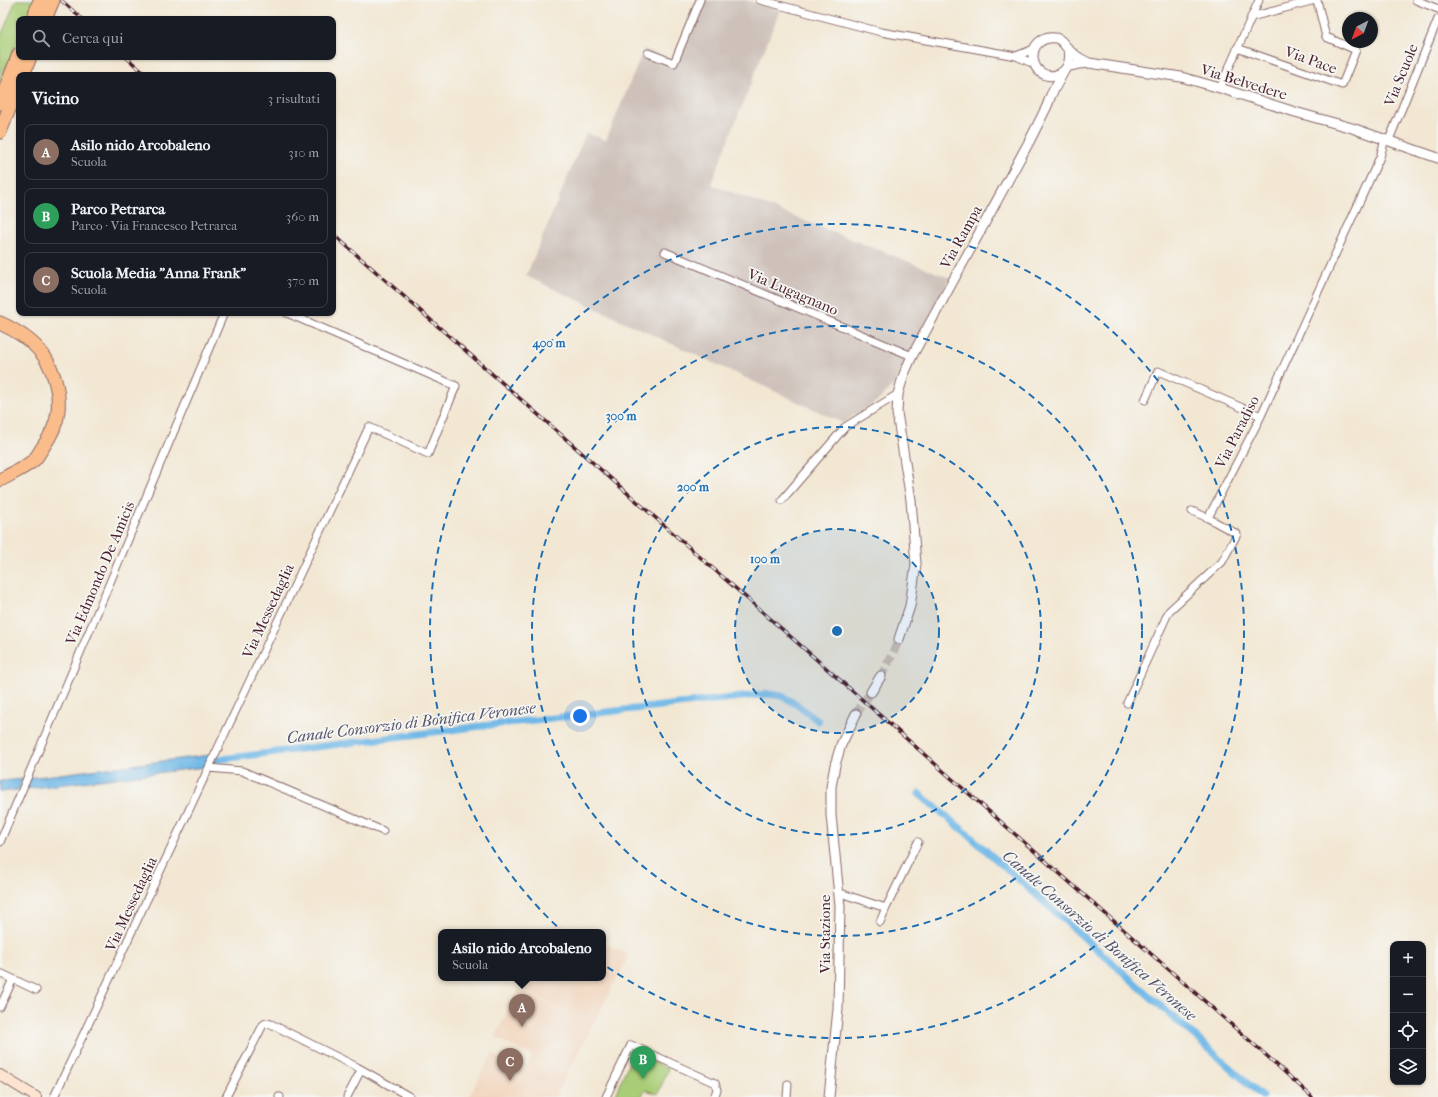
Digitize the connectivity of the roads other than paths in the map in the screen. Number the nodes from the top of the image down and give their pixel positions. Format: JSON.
{"nodes":[{"id":1,"x":40,"y":0,"type":"edge"},
{"id":2,"x":53,"y":0,"type":"edge"},
{"id":3,"x":700,"y":0,"type":"edge"},
{"id":4,"x":760,"y":0,"type":"edge"},
{"id":5,"x":1259,"y":0,"type":"edge"},
{"id":6,"x":1316,"y":0,"type":"edge"},
{"id":7,"x":1416,"y":0,"type":"edge"},
{"id":8,"x":1438,"y":9,"type":"edge"},
{"id":9,"x":34,"y":16,"type":"edge"},
{"id":10,"x":46,"y":16,"type":"edge"},
{"id":11,"x":1251,"y":17,"type":"junction"},
{"id":12,"x":1438,"y":21,"type":"edge"},
{"id":13,"x":1237,"y":48,"type":"junction"},
{"id":14,"x":1034,"y":49,"type":"junction"},
{"id":15,"x":1069,"y":50,"type":"junction"},
{"id":16,"x":648,"y":53,"type":"dead end"},
{"id":17,"x":1016,"y":56,"type":"junction"},
{"id":18,"x":17,"y":60,"type":"edge"},
{"id":19,"x":29,"y":60,"type":"edge"},
{"id":20,"x":1089,"y":63,"type":"junction"},
{"id":21,"x":1034,"y":64,"type":"junction"},
{"id":22,"x":1065,"y":69,"type":"junction"},
{"id":23,"x":24,"y":72,"type":"edge"},
{"id":24,"x":1044,"y":74,"type":"junction"},
{"id":25,"x":1220,"y":88,"type":"junction"},
{"id":26,"x":16,"y":92,"type":"edge"},
{"id":27,"x":1051,"y":96,"type":"junction"},
{"id":28,"x":0,"y":103,"type":"edge"},
{"id":29,"x":0,"y":132,"type":"edge"},
{"id":30,"x":1387,"y":140,"type":"junction"},
{"id":31,"x":1438,"y":158,"type":"edge"},
{"id":32,"x":664,"y":252,"type":"dead end"},
{"id":33,"x":223,"y":316,"type":"edge"},
{"id":34,"x":294,"y":316,"type":"edge"},
{"id":35,"x":0,"y":323,"type":"edge"},
{"id":36,"x":0,"y":332,"type":"edge"},
{"id":37,"x":912,"y":356,"type":"junction"},
{"id":38,"x":898,"y":394,"type":"junction"},
{"id":39,"x":1145,"y":400,"type":"dead end"},
{"id":40,"x":1261,"y":416,"type":"junction"},
{"id":41,"x":0,"y":470,"type":"edge"},
{"id":42,"x":0,"y":480,"type":"edge"},
{"id":43,"x":782,"y":500,"type":"dead end"},
{"id":44,"x":1192,"y":511,"type":"dead end"},
{"id":45,"x":1208,"y":518,"type":"junction"},
{"id":46,"x":899,"y":639,"type":"tunnel mouth"},
{"id":47,"x":881,"y":676,"type":"tunnel mouth"},
{"id":48,"x":871,"y":692,"type":"tunnel mouth"},
{"id":49,"x":1127,"y":702,"type":"dead end"},
{"id":50,"x":856,"y":714,"type":"tunnel mouth"},
{"id":51,"x":209,"y":768,"type":"junction"},
{"id":52,"x":382,"y":831,"type":"dead end"},
{"id":53,"x":0,"y":842,"type":"edge"},
{"id":54,"x":918,"y":842,"type":"dead end"},
{"id":55,"x":840,"y":893,"type":"junction"},
{"id":56,"x":886,"y":908,"type":"junction"},
{"id":57,"x":880,"y":922,"type":"dead end"},
{"id":58,"x":0,"y":973,"type":"edge"},
{"id":59,"x":13,"y":979,"type":"junction"},
{"id":60,"x":36,"y":990,"type":"dead end"},
{"id":61,"x":0,"y":1007,"type":"edge"},
{"id":62,"x":361,"y":1070,"type":"junction"},
{"id":63,"x":0,"y":1075,"type":"edge"},
{"id":64,"x":831,"y":1082,"type":"junction"},
{"id":65,"x":788,"y":1084,"type":"dead end"},
{"id":66,"x":36,"y":1097,"type":"edge"},
{"id":67,"x":54,"y":1097,"type":"edge"},
{"id":68,"x":226,"y":1097,"type":"edge"},
{"id":69,"x":347,"y":1097,"type":"edge"},
{"id":70,"x":410,"y":1097,"type":"edge"},
{"id":71,"x":606,"y":1097,"type":"edge"},
{"id":72,"x":714,"y":1097,"type":"edge"},
{"id":73,"x":787,"y":1097,"type":"edge"},
{"id":74,"x":829,"y":1097,"type":"edge"},
{"id":75,"x":833,"y":1097,"type":"edge"}],
"edges":[{"from":1,"to":9,"type":"highway"},
{"from":2,"to":10,"type":"highway"},
{"from":3,"to":16,"type":"street"},
{"from":4,"to":17,"type":"street"},
{"from":5,"to":11,"type":"street"},
{"from":6,"to":11,"type":"street"},
{"from":6,"to":13,"type":"street","name":"Via Pace"},
{"from":7,"to":8,"type":"street"},
{"from":11,"to":13,"type":"street"},
{"from":12,"to":30,"type":"street","name":"Via Scuole"},
{"from":13,"to":25,"type":"street"},
{"from":14,"to":15,"type":"street","name":"Via Belvedere"},
{"from":14,"to":17,"type":"street","name":"Via Belvedere"},
{"from":14,"to":21,"type":"street"},
{"from":15,"to":20,"type":"street","name":"Via Belvedere"},
{"from":15,"to":22,"type":"street"},
{"from":17,"to":21,"type":"street"},
{"from":18,"to":28,"type":"highway"},
{"from":19,"to":23,"type":"highway"},
{"from":20,"to":22,"type":"street","name":"Via Belvedere"},
{"from":20,"to":25,"type":"street","name":"Via Belvedere"},
{"from":21,"to":24,"type":"street"},
{"from":22,"to":24,"type":"street","name":"Via Belvedere"},
{"from":22,"to":27,"type":"street","name":"Via Rampa"},
{"from":24,"to":27,"type":"street"},
{"from":25,"to":30,"type":"street","name":"Via Belvedere"},
{"from":26,"to":29,"type":"highway"},
{"from":27,"to":37,"type":"street","name":"Via Rampa"},
{"from":30,"to":31,"type":"street","name":"Via Belvedere"},
{"from":30,"to":40,"type":"street","name":"Via Paradiso"},
{"from":32,"to":37,"type":"street","name":"Via Lugagnano"},
{"from":33,"to":53,"type":"street","name":"Via Edmondo De Amicis"},
{"from":34,"to":51,"type":"street","name":"Via Messedaglia"},
{"from":35,"to":42,"type":"highway"},
{"from":36,"to":41,"type":"highway"},
{"from":37,"to":38,"type":"street","name":"Via Rampa"},
{"from":38,"to":43,"type":"street"},
{"from":38,"to":46,"type":"street","name":"Via Rampa"},
{"from":39,"to":40,"type":"street"},
{"from":40,"to":45,"type":"street","name":"Via Paradiso"},
{"from":44,"to":45,"type":"street"},
{"from":45,"to":49,"type":"street"},
{"from":47,"to":48,"type":"street"},
{"from":50,"to":55,"type":"street","name":"Via Stazione"},
{"from":51,"to":52,"type":"street"},
{"from":51,"to":67,"type":"street","name":"Via Messedaglia"},
{"from":54,"to":56,"type":"street"},
{"from":55,"to":56,"type":"street"},
{"from":55,"to":64,"type":"street","name":"Via Stazione"},
{"from":56,"to":57,"type":"street"},
{"from":58,"to":59,"type":"street"},
{"from":59,"to":60,"type":"street"},
{"from":59,"to":61,"type":"street"},
{"from":62,"to":68,"type":"street"},
{"from":62,"to":69,"type":"street"},
{"from":62,"to":70,"type":"street"},
{"from":63,"to":66,"type":"main road"},
{"from":64,"to":74,"type":"street","name":"Via Stazione"},
{"from":64,"to":75,"type":"street","name":"Via Stazione"},
{"from":65,"to":73,"type":"street"},
{"from":71,"to":72,"type":"street"}]}
